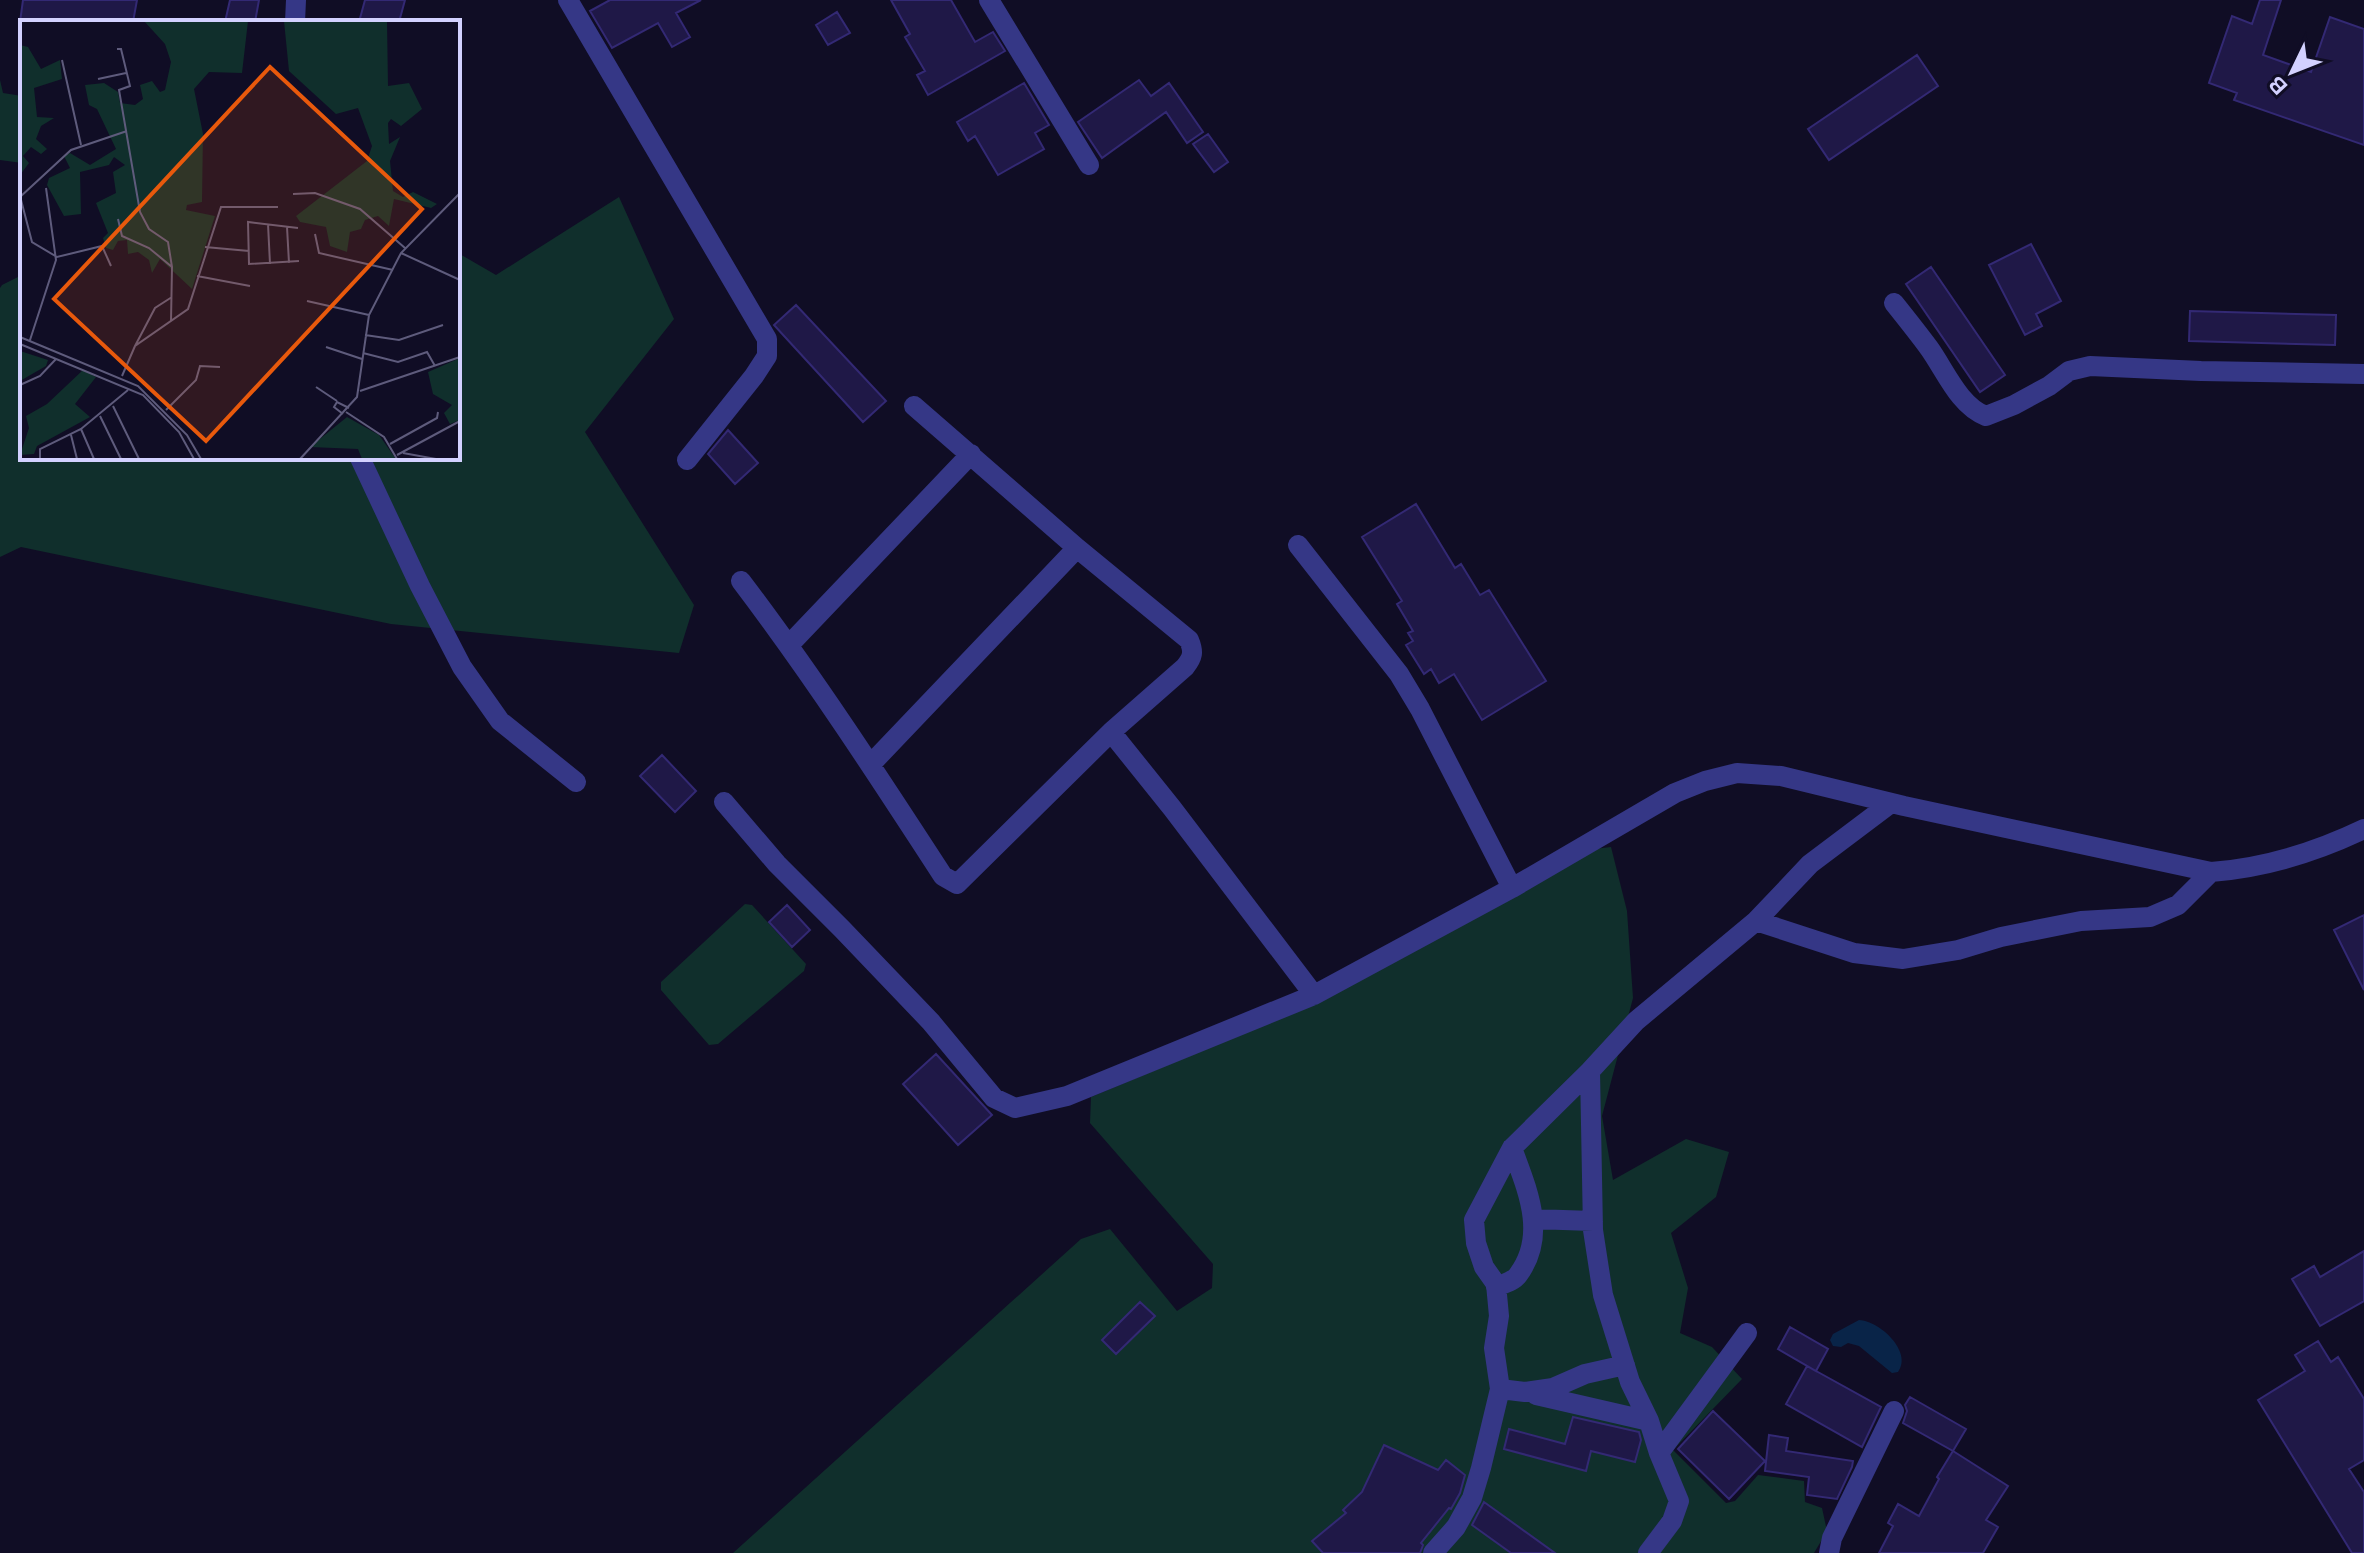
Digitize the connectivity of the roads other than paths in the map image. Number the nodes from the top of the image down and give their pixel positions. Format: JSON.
{"nodes":[{"id":1,"x":296,"y":0,"type":"edge"},
{"id":2,"x":568,"y":0,"type":"edge"},
{"id":3,"x":989,"y":0,"type":"edge"},
{"id":4,"x":295,"y":20,"type":"edge"},
{"id":5,"x":1089,"y":165,"type":"dead end"},
{"id":6,"x":1894,"y":303,"type":"dead end"},
{"id":7,"x":2364,"y":374,"type":"edge"},
{"id":8,"x":914,"y":406,"type":"dead end"},
{"id":9,"x":971,"y":454,"type":"junction"},
{"id":10,"x":361,"y":460,"type":"edge"},
{"id":11,"x":687,"y":460,"type":"dead end"},
{"id":12,"x":1298,"y":545,"type":"dead end"},
{"id":13,"x":1077,"y":548,"type":"junction"},
{"id":14,"x":741,"y":581,"type":"dead end"},
{"id":15,"x":789,"y":645,"type":"junction"},
{"id":16,"x":1111,"y":732,"type":"junction"},
{"id":17,"x":871,"y":764,"type":"junction"},
{"id":18,"x":576,"y":782,"type":"dead end"},
{"id":19,"x":724,"y":802,"type":"dead end"},
{"id":20,"x":1891,"y":803,"type":"junction"},
{"id":21,"x":2364,"y":829,"type":"edge"},
{"id":22,"x":2211,"y":872,"type":"junction"},
{"id":23,"x":1512,"y":888,"type":"junction"},
{"id":24,"x":1756,"y":921,"type":"junction"},
{"id":25,"x":1314,"y":995,"type":"junction"},
{"id":26,"x":1590,"y":1071,"type":"junction"},
{"id":27,"x":1512,"y":1148,"type":"junction"},
{"id":28,"x":1533,"y":1219,"type":"junction"},
{"id":29,"x":1593,"y":1221,"type":"junction"},
{"id":30,"x":1496,"y":1287,"type":"junction"},
{"id":31,"x":1747,"y":1333,"type":"dead end"},
{"id":32,"x":1625,"y":1365,"type":"junction"},
{"id":33,"x":1500,"y":1389,"type":"junction"},
{"id":34,"x":1525,"y":1392,"type":"junction"},
{"id":35,"x":1894,"y":1411,"type":"dead end"},
{"id":36,"x":1649,"y":1421,"type":"junction"},
{"id":37,"x":1659,"y":1453,"type":"junction"},
{"id":38,"x":1433,"y":1553,"type":"edge"},
{"id":39,"x":1648,"y":1553,"type":"edge"},
{"id":40,"x":1829,"y":1553,"type":"edge"}],
"edges":[{"from":1,"to":4,"type":"street"},
{"from":2,"to":11,"type":"street"},
{"from":3,"to":5,"type":"street"},
{"from":6,"to":7,"type":"street"},
{"from":8,"to":9,"type":"street"},
{"from":9,"to":13,"type":"street"},
{"from":9,"to":15,"type":"street"},
{"from":10,"to":18,"type":"street"},
{"from":12,"to":23,"type":"street"},
{"from":13,"to":16,"type":"street"},
{"from":13,"to":17,"type":"street"},
{"from":14,"to":15,"type":"street"},
{"from":15,"to":17,"type":"street"},
{"from":16,"to":17,"type":"street"},
{"from":16,"to":25,"type":"street"},
{"from":19,"to":25,"type":"street"},
{"from":20,"to":22,"type":"street"},
{"from":20,"to":23,"type":"street"},
{"from":20,"to":24,"type":"street"},
{"from":21,"to":22,"type":"street"},
{"from":22,"to":24,"type":"street"},
{"from":23,"to":25,"type":"street"},
{"from":24,"to":26,"type":"street"},
{"from":26,"to":27,"type":"street"},
{"from":26,"to":29,"type":"street"},
{"from":27,"to":28,"type":"street"},
{"from":27,"to":30,"type":"street"},
{"from":28,"to":29,"type":"street"},
{"from":28,"to":30,"type":"street"},
{"from":29,"to":32,"type":"street"},
{"from":30,"to":33,"type":"street"},
{"from":31,"to":37,"type":"street"},
{"from":32,"to":34,"type":"street"},
{"from":32,"to":36,"type":"street"},
{"from":33,"to":34,"type":"street"},
{"from":33,"to":38,"type":"street"},
{"from":34,"to":36,"type":"street"},
{"from":35,"to":40,"type":"street"},
{"from":36,"to":37,"type":"street"},
{"from":37,"to":39,"type":"street"}]}
